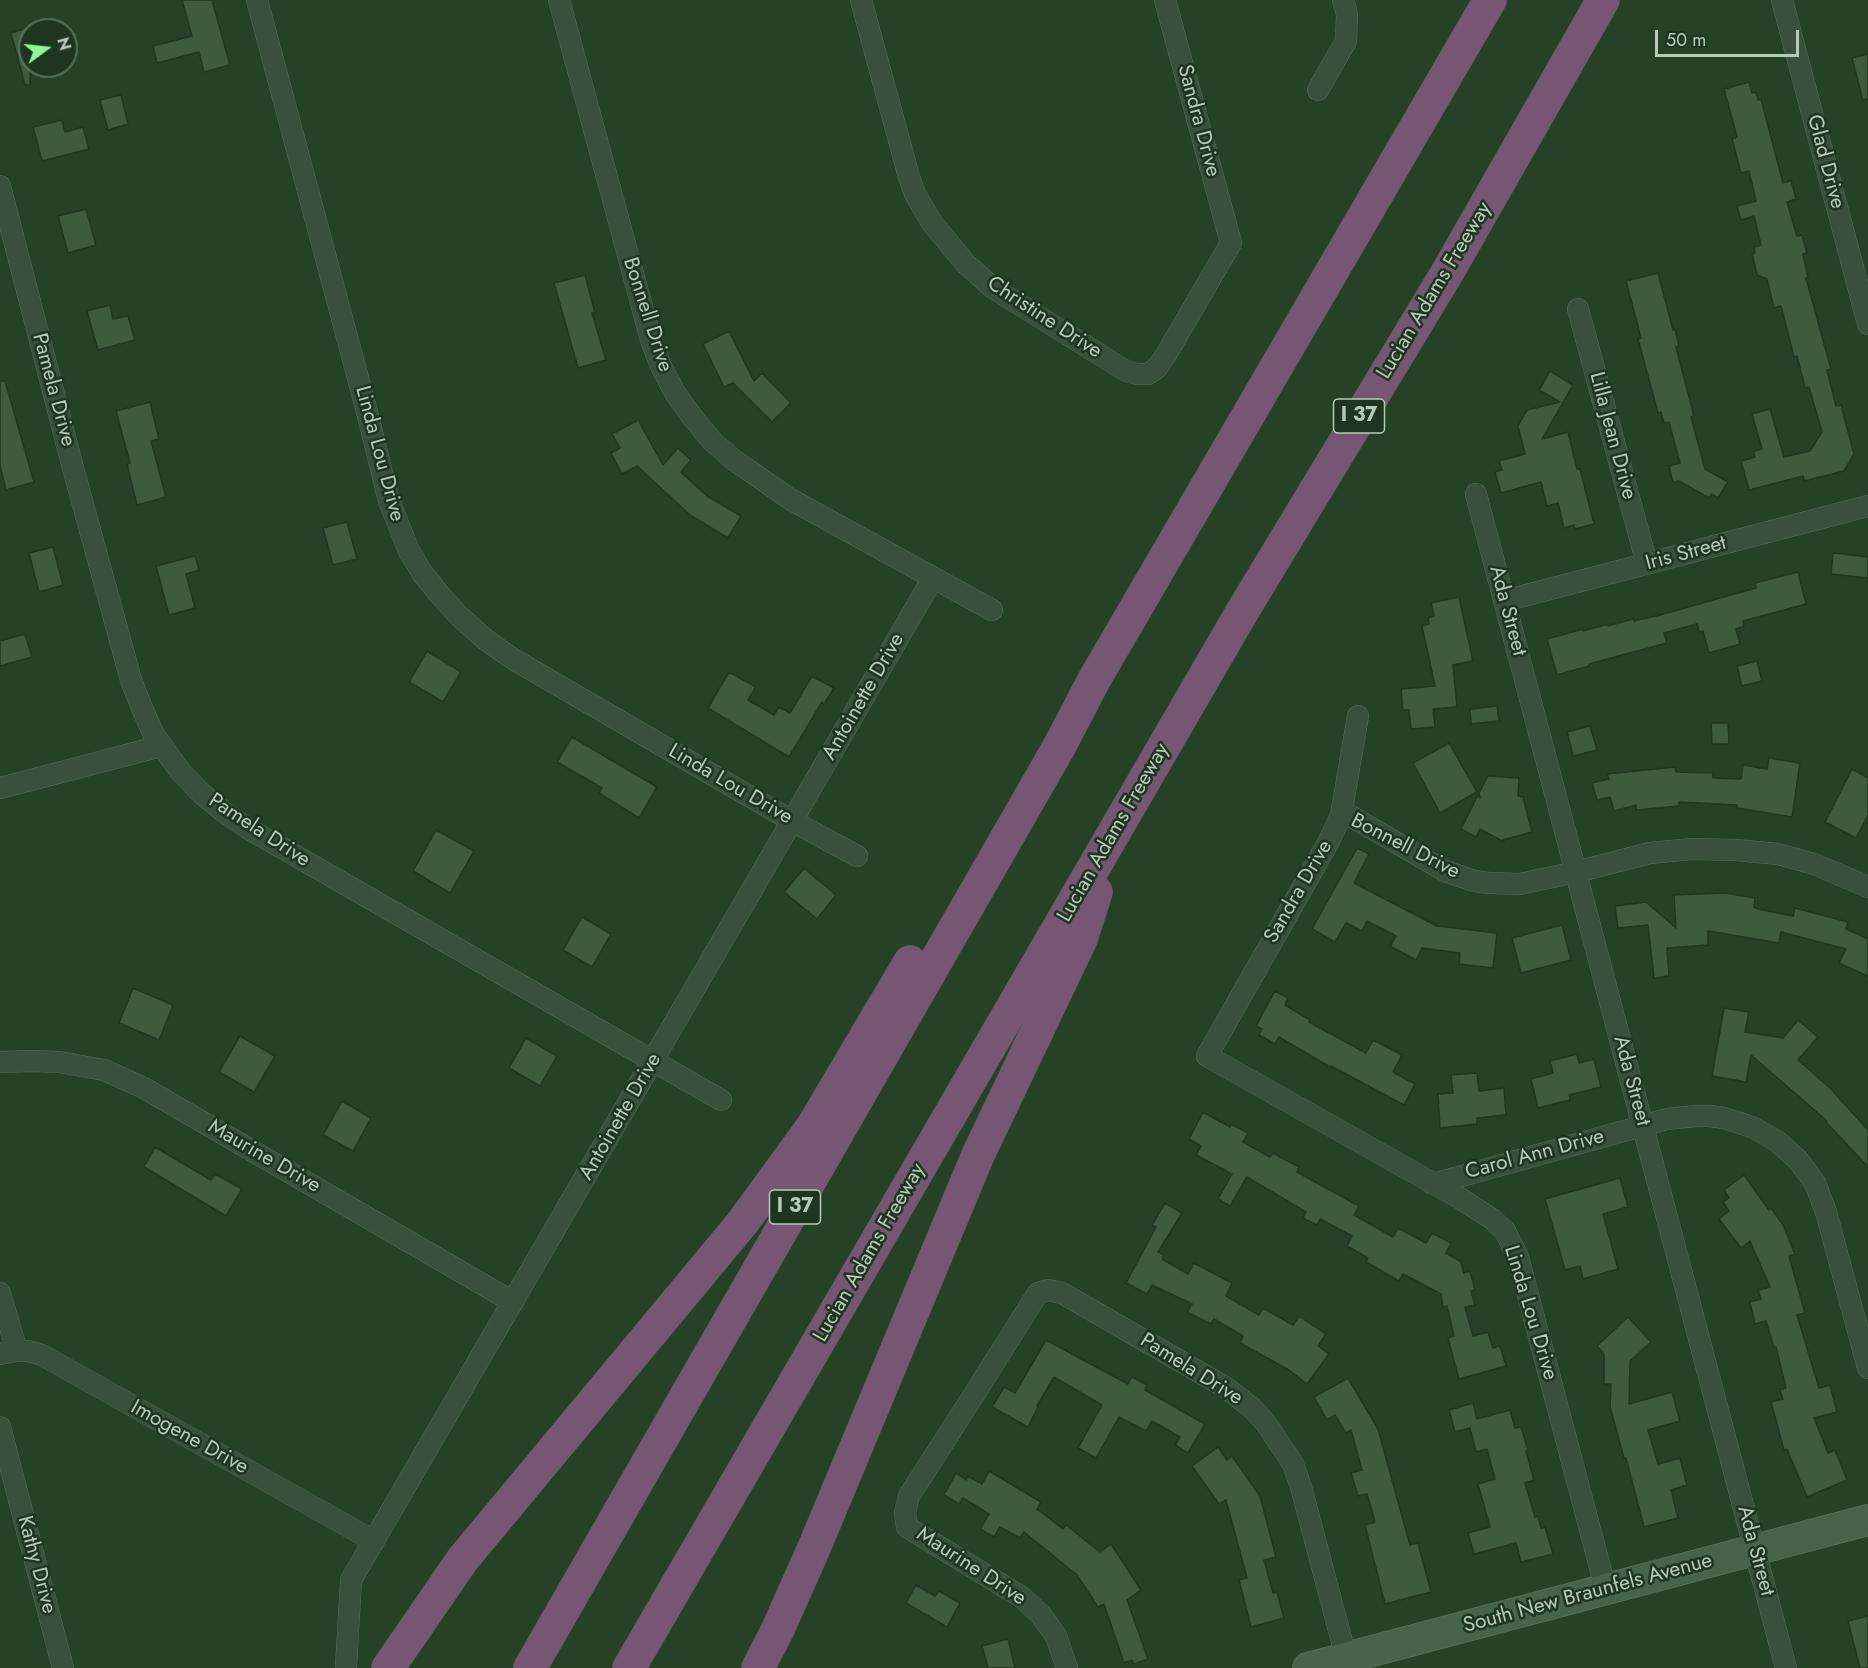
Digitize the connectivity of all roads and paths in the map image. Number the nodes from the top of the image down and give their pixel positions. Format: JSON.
{"nodes":[{"id":1,"x":258,"y":0,"type":"edge"},
{"id":2,"x":559,"y":0,"type":"edge"},
{"id":3,"x":861,"y":0,"type":"edge"},
{"id":4,"x":1165,"y":0,"type":"edge"},
{"id":5,"x":1343,"y":0,"type":"edge"},
{"id":6,"x":1603,"y":0,"type":"edge"},
{"id":7,"x":1782,"y":0,"type":"edge"},
{"id":8,"x":1484,"y":9,"type":"edge"},
{"id":9,"x":1318,"y":90,"type":"dead end"},
{"id":10,"x":0,"y":186,"type":"edge"},
{"id":11,"x":1231,"y":243,"type":"joint"},
{"id":12,"x":1578,"y":309,"type":"dead end"},
{"id":13,"x":1868,"y":324,"type":"edge"},
{"id":14,"x":1476,"y":494,"type":"dead end"},
{"id":15,"x":1868,"y":506,"type":"edge"},
{"id":16,"x":1647,"y":564,"type":"junction"},
{"id":17,"x":933,"y":578,"type":"junction"},
{"id":18,"x":1504,"y":601,"type":"junction"},
{"id":19,"x":992,"y":610,"type":"dead end"},
{"id":20,"x":1358,"y":716,"type":"dead end"},
{"id":21,"x":160,"y":746,"type":"junction"},
{"id":22,"x":1059,"y":747,"type":"junction"},
{"id":23,"x":0,"y":788,"type":"edge"},
{"id":24,"x":1341,"y":815,"type":"junction"},
{"id":25,"x":792,"y":821,"type":"junction"},
{"id":26,"x":1115,"y":832,"type":"junction"},
{"id":27,"x":857,"y":856,"type":"dead end"},
{"id":28,"x":1576,"y":872,"type":"junction"},
{"id":29,"x":1868,"y":887,"type":"edge"},
{"id":30,"x":1207,"y":1056,"type":"joint"},
{"id":31,"x":0,"y":1062,"type":"edge"},
{"id":32,"x":653,"y":1062,"type":"junction"},
{"id":33,"x":721,"y":1100,"type":"dead end"},
{"id":34,"x":1642,"y":1126,"type":"junction"},
{"id":35,"x":1433,"y":1184,"type":"junction"},
{"id":36,"x":0,"y":1293,"type":"edge"},
{"id":37,"x":513,"y":1302,"type":"junction"},
{"id":38,"x":8,"y":1352,"type":"edge"},
{"id":39,"x":1868,"y":1368,"type":"edge"},
{"id":40,"x":968,"y":1404,"type":"joint"},
{"id":41,"x":0,"y":1427,"type":"edge"},
{"id":42,"x":1868,"y":1520,"type":"edge"},
{"id":43,"x":374,"y":1540,"type":"junction"},
{"id":44,"x":1755,"y":1551,"type":"junction"},
{"id":45,"x":1606,"y":1590,"type":"junction"},
{"id":46,"x":778,"y":1629,"type":"junction"},
{"id":47,"x":1346,"y":1657,"type":"junction"},
{"id":48,"x":346,"y":1667,"type":"edge"},
{"id":49,"x":63,"y":1668,"type":"edge"},
{"id":50,"x":388,"y":1668,"type":"edge"},
{"id":51,"x":530,"y":1668,"type":"edge"},
{"id":52,"x":629,"y":1668,"type":"edge"},
{"id":53,"x":758,"y":1668,"type":"edge"},
{"id":54,"x":775,"y":1668,"type":"edge"},
{"id":55,"x":1067,"y":1668,"type":"edge"},
{"id":56,"x":1308,"y":1668,"type":"edge"},
{"id":57,"x":1786,"y":1668,"type":"edge"}],
"edges":[{"from":1,"to":25,"type":"street","name":"Linda Lou Drive"},
{"from":2,"to":17,"type":"street","name":"Bonnell Drive"},
{"from":3,"to":11,"type":"street","name":"Christine Drive"},
{"from":4,"to":11,"type":"street","name":"Sandra Drive"},
{"from":5,"to":9,"type":"street"},
{"from":6,"to":26,"type":"highway","name":"Lucian Adams Freeway","number":"I 37"},
{"from":7,"to":13,"type":"street","name":"Glad Drive"},
{"from":8,"to":22,"type":"highway","number":"I 37"},
{"from":10,"to":21,"type":"street","name":"Pamela Drive"},
{"from":12,"to":16,"type":"street","name":"Lilla Jean Drive"},
{"from":14,"to":18,"type":"street","name":"Ada Street"},
{"from":15,"to":16,"type":"street","name":"Iris Street"},
{"from":16,"to":18,"type":"street","name":"Iris Street"},
{"from":17,"to":19,"type":"street","name":"Bonnell Drive"},
{"from":17,"to":25,"type":"street","name":"Antoinette Drive"},
{"from":18,"to":28,"type":"street","name":"Ada Street"},
{"from":20,"to":24,"type":"street","name":"Sandra Drive"},
{"from":21,"to":23,"type":"street"},
{"from":21,"to":32,"type":"street","name":"Pamela Drive"},
{"from":22,"to":50,"type":"highway"},
{"from":22,"to":51,"type":"highway","number":"I 37"},
{"from":24,"to":28,"type":"street","name":"Bonnell Drive"},
{"from":24,"to":30,"type":"street","name":"Sandra Drive"},
{"from":25,"to":27,"type":"street","name":"Linda Lou Drive"},
{"from":25,"to":32,"type":"street","name":"Antoinette Drive"},
{"from":26,"to":46,"type":"highway"},
{"from":26,"to":52,"type":"highway","name":"Lucian Adams Freeway","number":"I 37"},
{"from":28,"to":29,"type":"street","name":"Bonnell Drive"},
{"from":28,"to":34,"type":"street","name":"Ada Street"},
{"from":30,"to":35,"type":"street","name":"Linda Lou Drive"},
{"from":31,"to":37,"type":"street","name":"Maurine Drive"},
{"from":32,"to":33,"type":"street","name":"Pamela Drive"},
{"from":32,"to":37,"type":"street","name":"Antoinette Drive"},
{"from":34,"to":35,"type":"street","name":"Carol Ann Drive"},
{"from":34,"to":39,"type":"street","name":"Carol Ann Drive"},
{"from":34,"to":44,"type":"street","name":"Ada Street"},
{"from":35,"to":45,"type":"street","name":"Linda Lou Drive"},
{"from":36,"to":38,"type":"street"},
{"from":37,"to":43,"type":"street","name":"Antoinette Drive"},
{"from":38,"to":43,"type":"street","name":"Imogene Drive"},
{"from":40,"to":47,"type":"street","name":"Pamela Drive"},
{"from":40,"to":55,"type":"street","name":"Maurine Drive"},
{"from":41,"to":49,"type":"street","name":"Kathy Drive"},
{"from":42,"to":44,"type":"main road","name":"South New Braunfels Avenue"},
{"from":43,"to":48,"type":"street","name":"Antoinette Drive"},
{"from":44,"to":45,"type":"main road","name":"South New Braunfels Avenue"},
{"from":44,"to":57,"type":"street","name":"Ada Street"},
{"from":45,"to":47,"type":"main road","name":"South New Braunfels Avenue"},
{"from":46,"to":53,"type":"highway"},
{"from":46,"to":54,"type":"highway"},
{"from":47,"to":56,"type":"main road","name":"South New Braunfels Avenue"}]}
